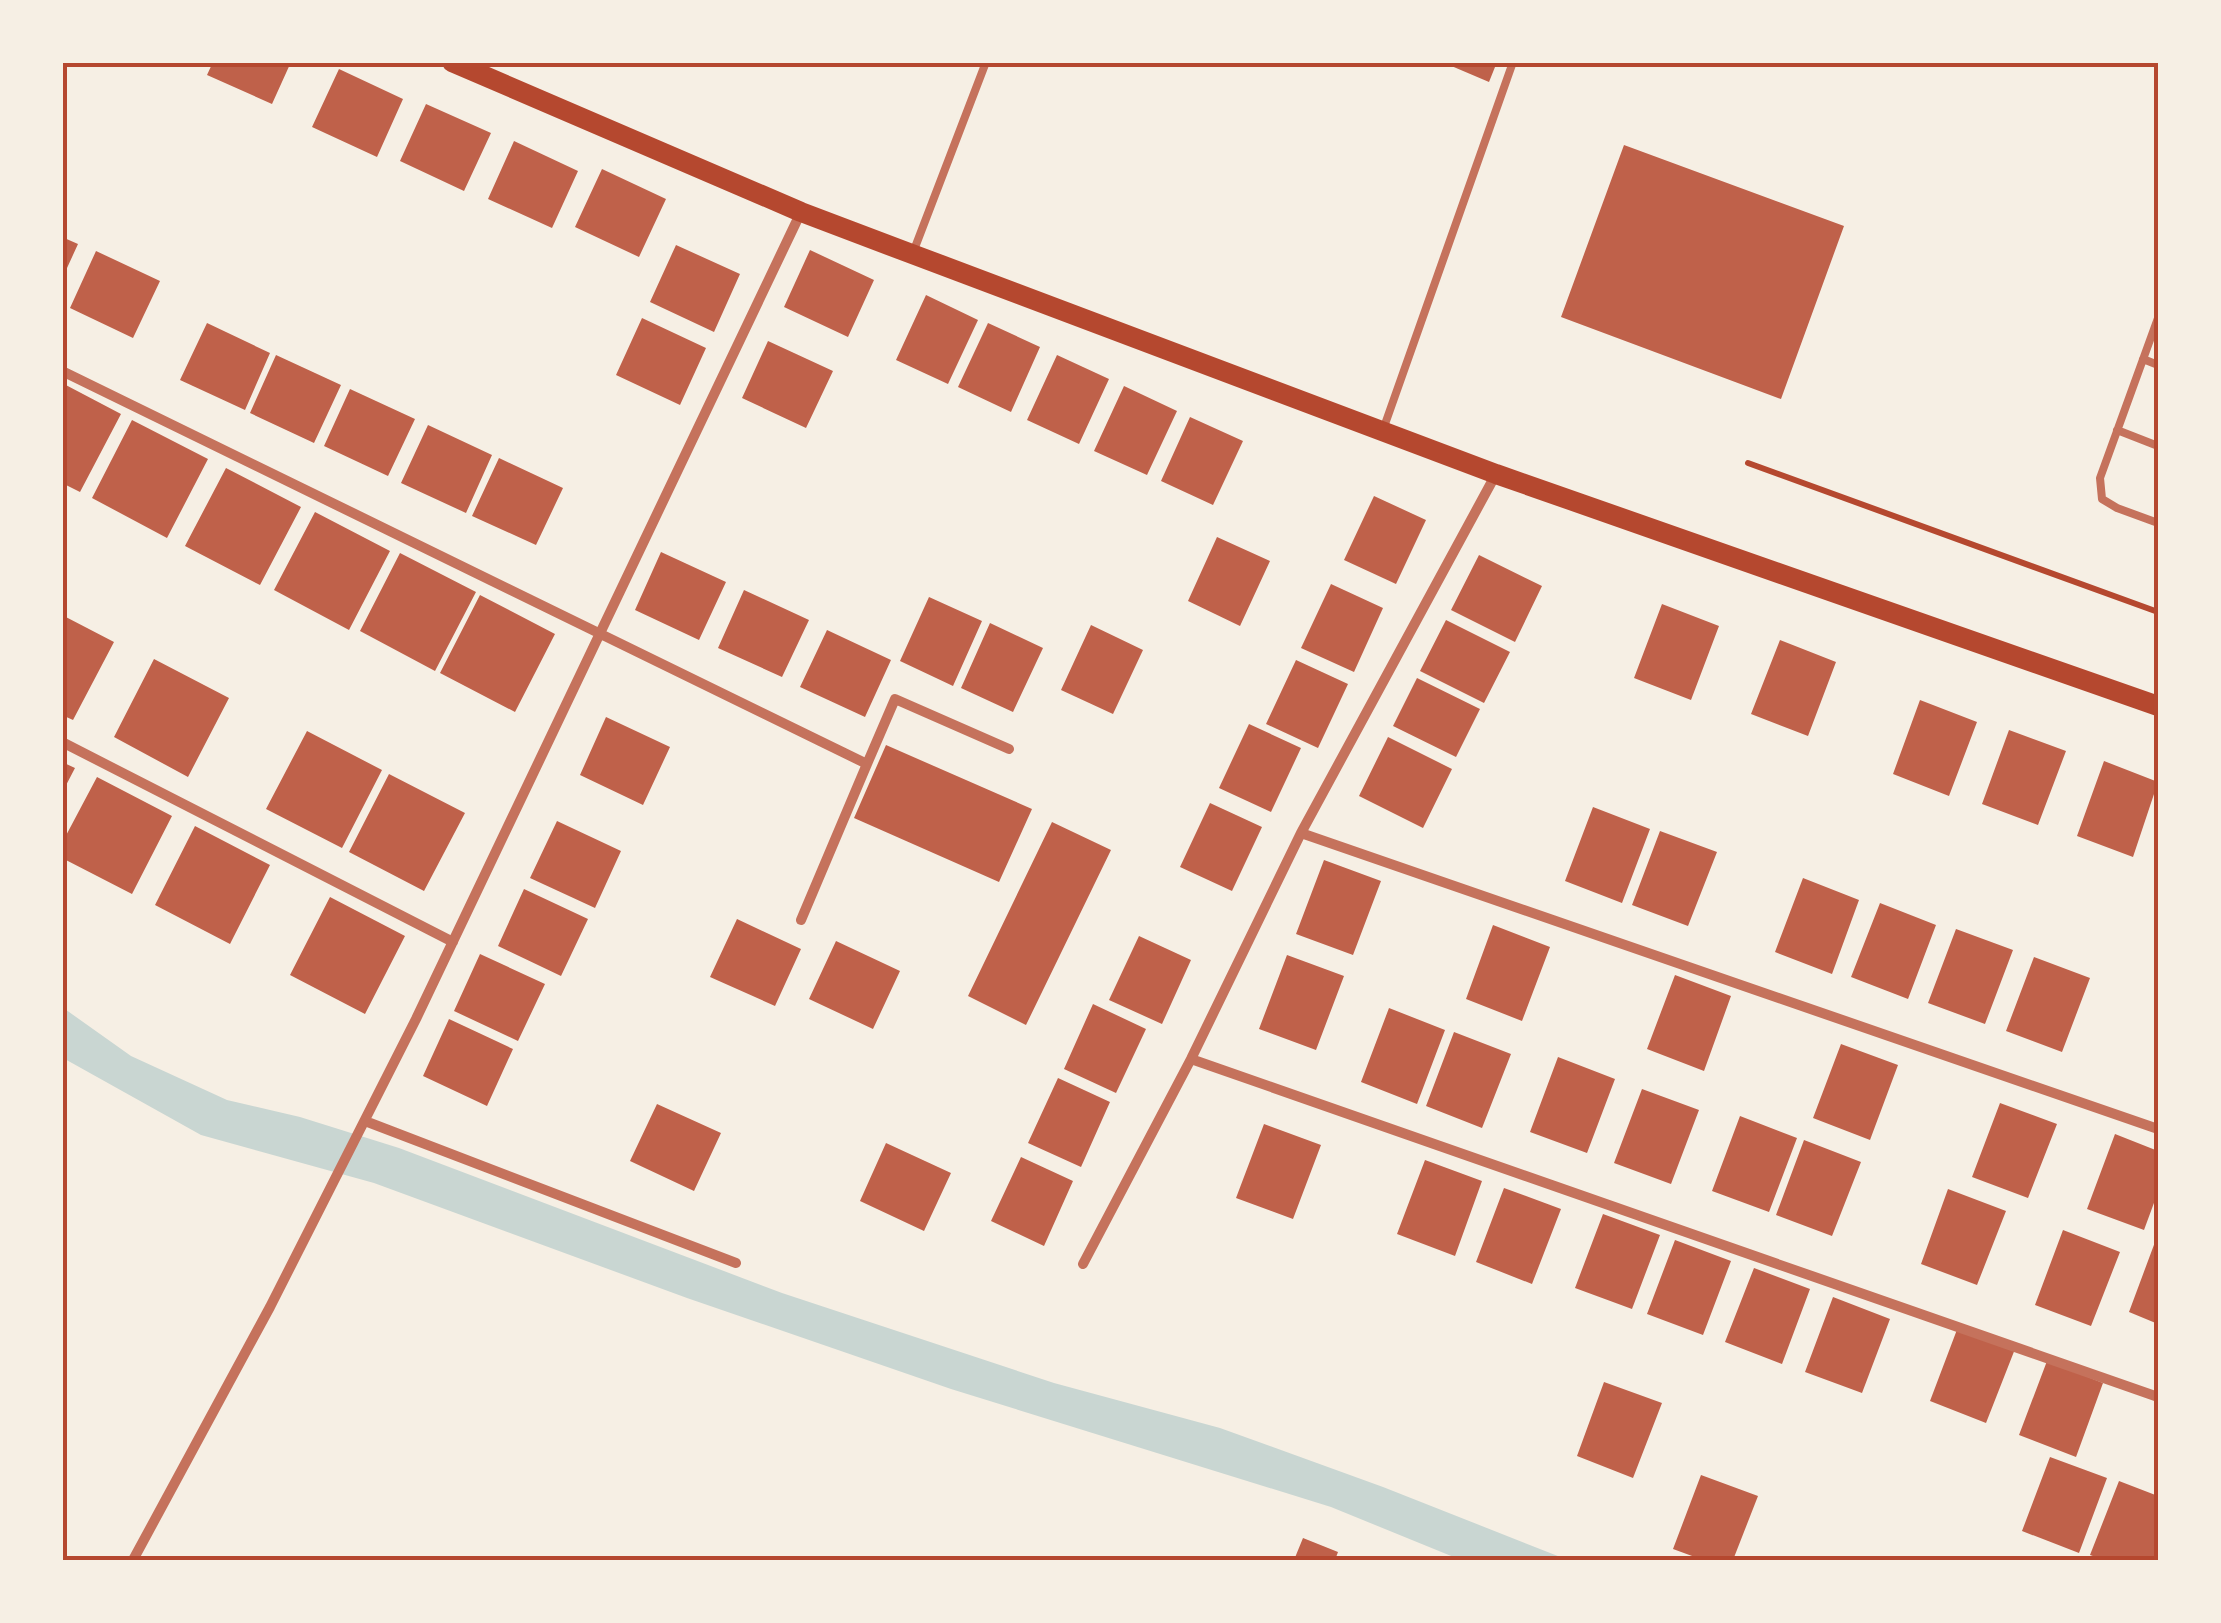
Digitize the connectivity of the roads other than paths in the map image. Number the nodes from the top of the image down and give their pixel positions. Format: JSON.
{"nodes":[{"id":1,"x":452,"y":62,"type":"edge"},
{"id":2,"x":986,"y":62,"type":"edge"},
{"id":3,"x":1514,"y":62,"type":"edge"},
{"id":4,"x":802,"y":212,"type":"junction"},
{"id":5,"x":912,"y":254,"type":"junction"},
{"id":6,"x":2158,"y":318,"type":"edge"},
{"id":7,"x":2144,"y":359,"type":"junction"},
{"id":8,"x":2158,"y":365,"type":"edge"},
{"id":9,"x":62,"y":370,"type":"edge"},
{"id":10,"x":2118,"y":430,"type":"junction"},
{"id":11,"x":1382,"y":431,"type":"junction"},
{"id":12,"x":2158,"y":446,"type":"edge"},
{"id":13,"x":1496,"y":474,"type":"junction"},
{"id":14,"x":2158,"y":524,"type":"edge"},
{"id":15,"x":600,"y":632,"type":"junction"},
{"id":16,"x":2158,"y":706,"type":"edge"},
{"id":17,"x":62,"y":742,"type":"edge"},
{"id":18,"x":1009,"y":749,"type":"dead end"},
{"id":19,"x":867,"y":764,"type":"junction"},
{"id":20,"x":1300,"y":834,"type":"junction"},
{"id":21,"x":801,"y":920,"type":"dead end"},
{"id":22,"x":454,"y":942,"type":"junction"},
{"id":23,"x":1192,"y":1059,"type":"junction"},
{"id":24,"x":364,"y":1120,"type":"junction"},
{"id":25,"x":2158,"y":1129,"type":"edge"},
{"id":26,"x":736,"y":1262,"type":"dead end"},
{"id":27,"x":1083,"y":1264,"type":"dead end"},
{"id":28,"x":2158,"y":1397,"type":"edge"},
{"id":29,"x":134,"y":1560,"type":"edge"}],
"edges":[{"from":1,"to":4,"type":"main road"},
{"from":2,"to":5,"type":"lane"},
{"from":3,"to":11,"type":"lane"},
{"from":4,"to":5,"type":"main road"},
{"from":4,"to":15,"type":"street"},
{"from":5,"to":11,"type":"main road"},
{"from":6,"to":7,"type":"lane"},
{"from":7,"to":8,"type":"lane"},
{"from":7,"to":10,"type":"lane"},
{"from":9,"to":15,"type":"street"},
{"from":10,"to":12,"type":"lane"},
{"from":10,"to":14,"type":"lane"},
{"from":11,"to":13,"type":"main road"},
{"from":13,"to":16,"type":"main road"},
{"from":13,"to":20,"type":"street"},
{"from":15,"to":19,"type":"street"},
{"from":15,"to":22,"type":"street"},
{"from":17,"to":22,"type":"street"},
{"from":18,"to":19,"type":"street"},
{"from":19,"to":21,"type":"street"},
{"from":20,"to":23,"type":"street"},
{"from":20,"to":25,"type":"street"},
{"from":22,"to":24,"type":"street"},
{"from":23,"to":27,"type":"street"},
{"from":23,"to":28,"type":"street"},
{"from":24,"to":26,"type":"street"},
{"from":24,"to":29,"type":"street"}]}
